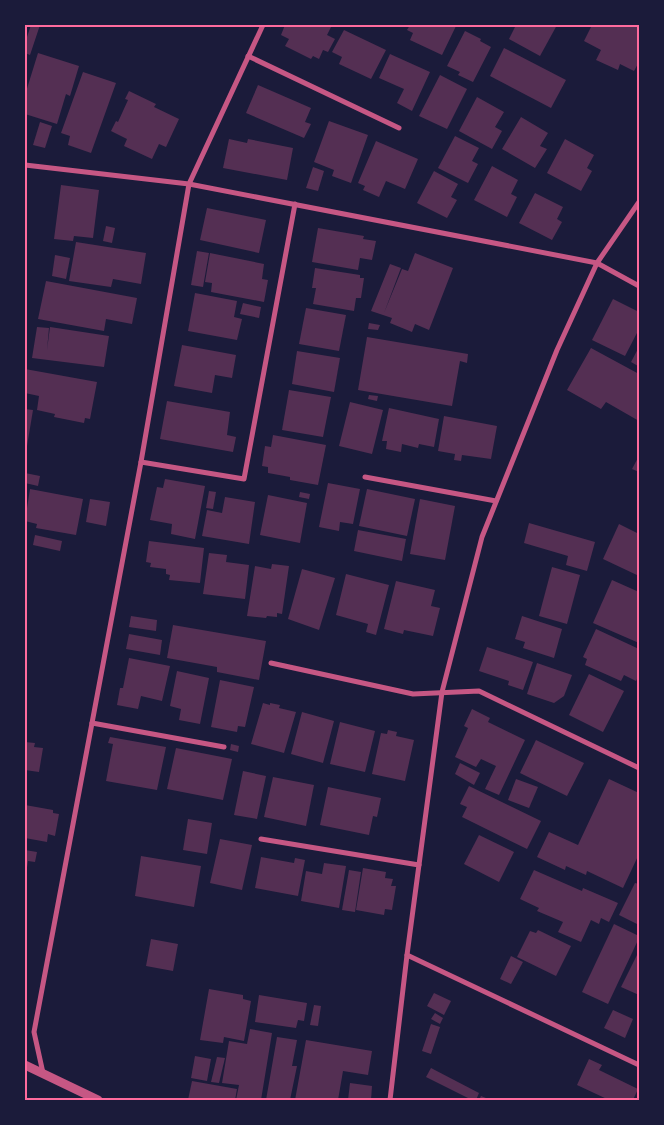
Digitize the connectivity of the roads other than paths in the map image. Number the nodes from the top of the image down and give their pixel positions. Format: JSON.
{"nodes":[{"id":1,"x":263,"y":25,"type":"edge"},
{"id":2,"x":248,"y":56,"type":"junction"},
{"id":3,"x":399,"y":128,"type":"dead end"},
{"id":4,"x":25,"y":165,"type":"edge"},
{"id":5,"x":189,"y":184,"type":"junction"},
{"id":6,"x":639,"y":202,"type":"edge"},
{"id":7,"x":295,"y":204,"type":"junction"},
{"id":8,"x":597,"y":263,"type":"junction"},
{"id":9,"x":639,"y":286,"type":"edge"},
{"id":10,"x":141,"y":462,"type":"junction"},
{"id":11,"x":365,"y":476,"type":"dead end"},
{"id":12,"x":496,"y":501,"type":"junction"},
{"id":13,"x":271,"y":663,"type":"dead end"},
{"id":14,"x":442,"y":692,"type":"junction"},
{"id":15,"x":92,"y":723,"type":"junction"},
{"id":16,"x":224,"y":747,"type":"dead end"},
{"id":17,"x":639,"y":768,"type":"edge"},
{"id":18,"x":261,"y":839,"type":"dead end"},
{"id":19,"x":419,"y":865,"type":"junction"},
{"id":20,"x":407,"y":955,"type":"junction"},
{"id":21,"x":25,"y":1065,"type":"edge"},
{"id":22,"x":639,"y":1065,"type":"edge"},
{"id":23,"x":43,"y":1074,"type":"junction"},
{"id":24,"x":98,"y":1100,"type":"edge"},
{"id":25,"x":390,"y":1100,"type":"edge"}],
"edges":[{"from":1,"to":2,"type":"street"},
{"from":2,"to":3,"type":"street"},
{"from":2,"to":5,"type":"street"},
{"from":4,"to":5,"type":"street"},
{"from":5,"to":7,"type":"street"},
{"from":5,"to":10,"type":"street"},
{"from":6,"to":8,"type":"street"},
{"from":7,"to":8,"type":"street"},
{"from":7,"to":10,"type":"street"},
{"from":8,"to":9,"type":"street"},
{"from":8,"to":12,"type":"street"},
{"from":10,"to":15,"type":"street"},
{"from":11,"to":12,"type":"street"},
{"from":12,"to":14,"type":"street"},
{"from":13,"to":14,"type":"street"},
{"from":14,"to":17,"type":"street"},
{"from":14,"to":19,"type":"street"},
{"from":15,"to":16,"type":"street"},
{"from":15,"to":23,"type":"street"},
{"from":18,"to":19,"type":"street"},
{"from":19,"to":20,"type":"street"},
{"from":20,"to":22,"type":"street"},
{"from":20,"to":25,"type":"street"},
{"from":21,"to":23,"type":"street"},
{"from":23,"to":24,"type":"street"}]}
